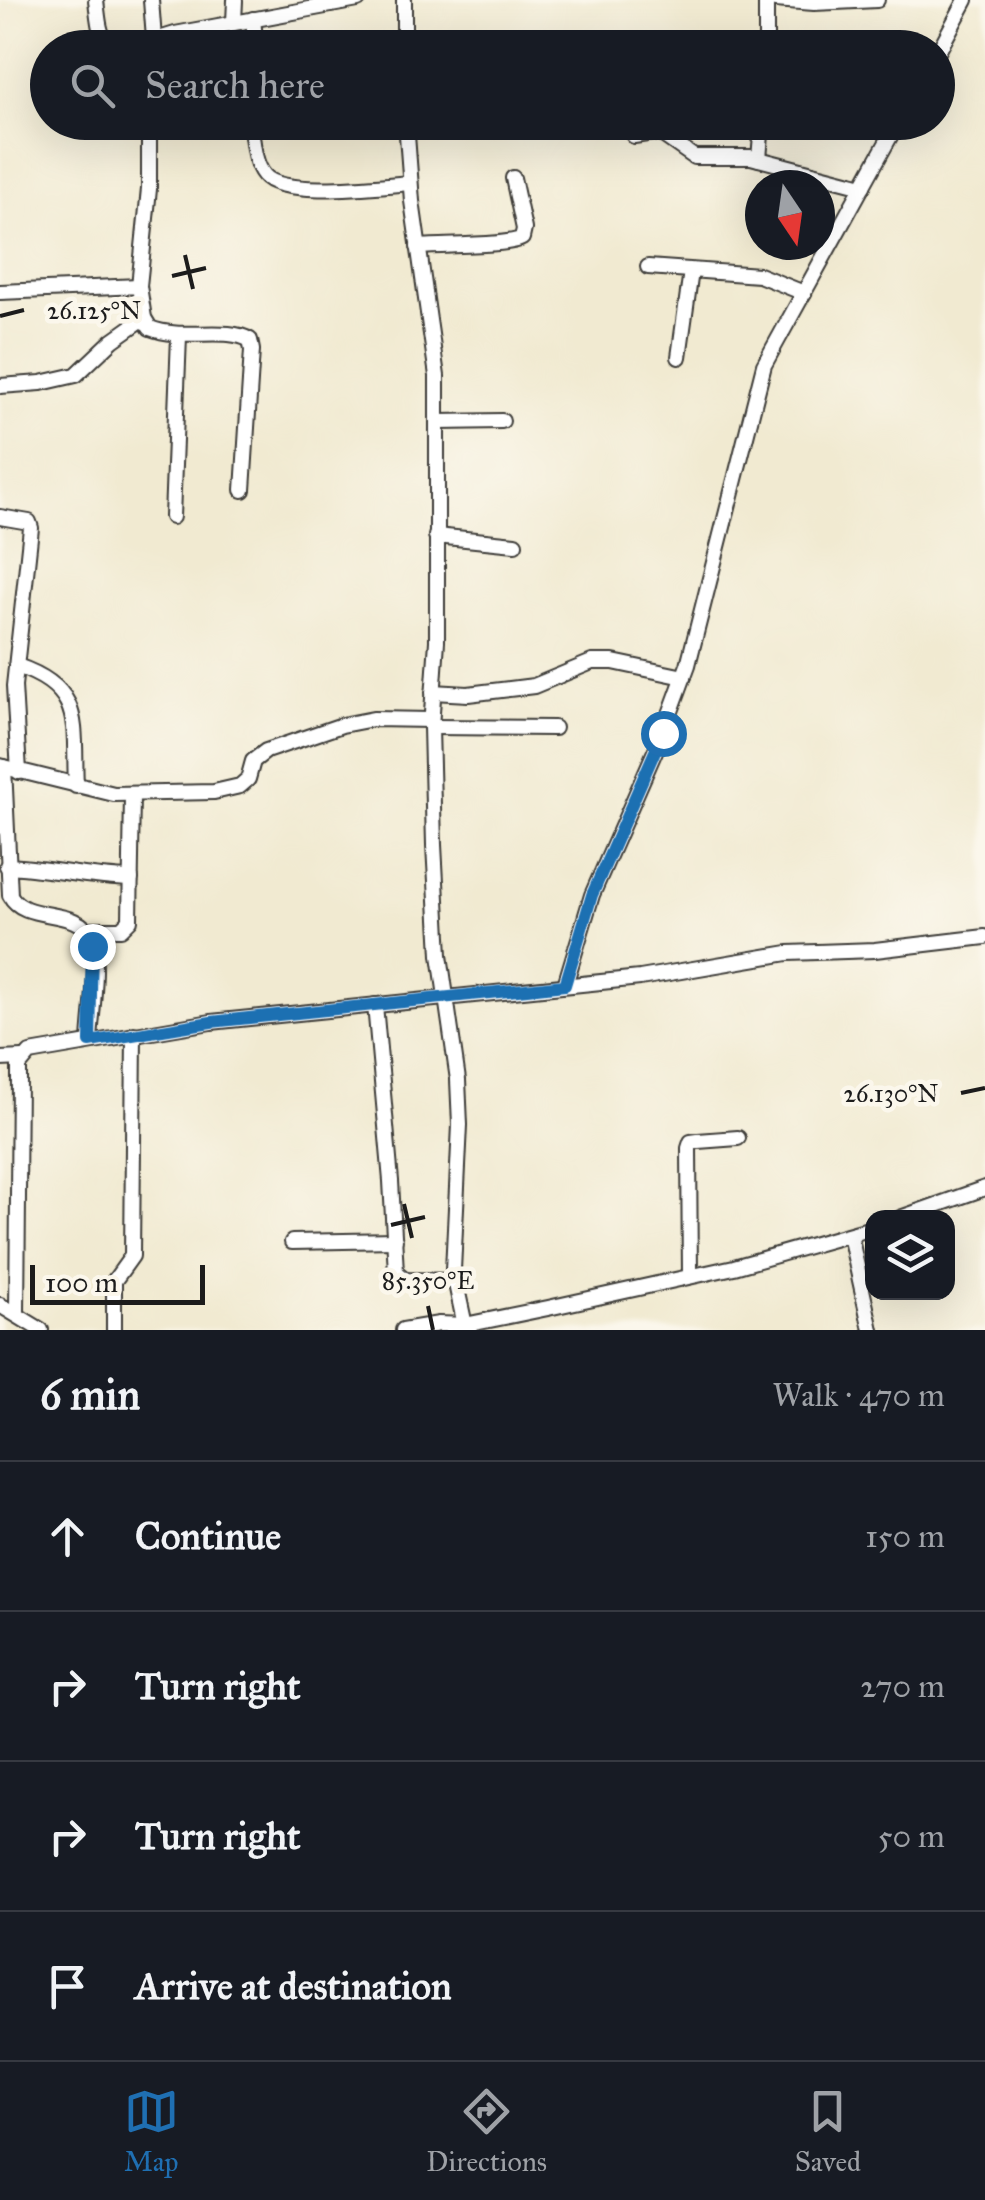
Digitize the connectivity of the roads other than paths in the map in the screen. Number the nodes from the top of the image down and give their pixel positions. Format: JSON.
{"nodes":[{"id":1,"x":96,"y":0,"type":"edge"},
{"id":2,"x":151,"y":0,"type":"edge"},
{"id":3,"x":235,"y":0,"type":"edge"},
{"id":4,"x":358,"y":0,"type":"edge"},
{"id":5,"x":404,"y":0,"type":"edge"},
{"id":6,"x":766,"y":0,"type":"edge"},
{"id":7,"x":775,"y":0,"type":"edge"},
{"id":8,"x":878,"y":0,"type":"edge"},
{"id":9,"x":966,"y":0,"type":"edge"},
{"id":10,"x":253,"y":19,"type":"junction"},
{"id":11,"x":234,"y":22,"type":"junction"},
{"id":12,"x":100,"y":30,"type":"edge"},
{"id":13,"x":150,"y":30,"type":"edge"},
{"id":14,"x":202,"y":30,"type":"edge"},
{"id":15,"x":254,"y":30,"type":"edge"},
{"id":16,"x":404,"y":30,"type":"edge"},
{"id":17,"x":766,"y":30,"type":"edge"},
{"id":18,"x":950,"y":30,"type":"edge"},
{"id":19,"x":149,"y":140,"type":"edge"},
{"id":20,"x":254,"y":140,"type":"edge"},
{"id":21,"x":407,"y":140,"type":"edge"},
{"id":22,"x":670,"y":140,"type":"edge"},
{"id":23,"x":761,"y":140,"type":"edge"},
{"id":24,"x":888,"y":140,"type":"edge"},
{"id":25,"x":759,"y":159,"type":"junction"},
{"id":26,"x":513,"y":178,"type":"dead end"},
{"id":27,"x":410,"y":183,"type":"junction"},
{"id":28,"x":864,"y":186,"type":"junction"},
{"id":29,"x":418,"y":247,"type":"junction"},
{"id":30,"x":648,"y":266,"type":"dead end"},
{"id":31,"x":691,"y":271,"type":"junction"},
{"id":32,"x":139,"y":286,"type":"junction"},
{"id":33,"x":0,"y":292,"type":"edge"},
{"id":34,"x":804,"y":293,"type":"junction"},
{"id":35,"x":144,"y":318,"type":"junction"},
{"id":36,"x":179,"y":336,"type":"junction"},
{"id":37,"x":679,"y":356,"type":"dead end"},
{"id":38,"x":0,"y":386,"type":"edge"},
{"id":39,"x":502,"y":421,"type":"dead end"},
{"id":40,"x":438,"y":422,"type":"junction"},
{"id":41,"x":243,"y":490,"type":"dead end"},
{"id":42,"x":0,"y":517,"type":"edge"},
{"id":43,"x":172,"y":517,"type":"dead end"},
{"id":44,"x":436,"y":536,"type":"junction"},
{"id":45,"x":515,"y":544,"type":"dead end"},
{"id":46,"x":17,"y":666,"type":"junction"},
{"id":47,"x":684,"y":677,"type":"junction"},
{"id":48,"x":433,"y":692,"type":"junction"},
{"id":49,"x":431,"y":723,"type":"junction"},
{"id":50,"x":554,"y":728,"type":"dead end"},
{"id":51,"x":7,"y":768,"type":"edge"},
{"id":52,"x":76,"y":786,"type":"junction"},
{"id":53,"x":132,"y":795,"type":"junction"},
{"id":54,"x":7,"y":866,"type":"junction"},
{"id":55,"x":131,"y":879,"type":"junction"},
{"id":56,"x":86,"y":928,"type":"junction"},
{"id":57,"x":985,"y":937,"type":"edge"},
{"id":58,"x":565,"y":985,"type":"junction"},
{"id":59,"x":445,"y":998,"type":"junction"},
{"id":60,"x":375,"y":1005,"type":"junction"},
{"id":61,"x":134,"y":1034,"type":"junction"},
{"id":62,"x":90,"y":1042,"type":"junction"},
{"id":63,"x":23,"y":1058,"type":"junction"},
{"id":64,"x":0,"y":1059,"type":"edge"},
{"id":65,"x":738,"y":1138,"type":"dead end"},
{"id":66,"x":985,"y":1190,"type":"edge"},
{"id":67,"x":924,"y":1210,"type":"edge"},
{"id":68,"x":865,"y":1230,"type":"edge"},
{"id":69,"x":850,"y":1235,"type":"junction"},
{"id":70,"x":394,"y":1240,"type":"junction"},
{"id":71,"x":292,"y":1242,"type":"dead end"},
{"id":72,"x":690,"y":1276,"type":"junction"},
{"id":73,"x":454,"y":1282,"type":"junction"},
{"id":74,"x":0,"y":1305,"type":"edge"},
{"id":75,"x":17,"y":1314,"type":"junction"},
{"id":76,"x":466,"y":1328,"type":"edge"},
{"id":77,"x":42,"y":1330,"type":"edge"},
{"id":78,"x":114,"y":1330,"type":"edge"},
{"id":79,"x":403,"y":1330,"type":"edge"},
{"id":80,"x":871,"y":1330,"type":"edge"}],
"edges":[{"from":1,"to":12,"type":"street"},
{"from":2,"to":13,"type":"street"},
{"from":3,"to":11,"type":"street"},
{"from":4,"to":10,"type":"street"},
{"from":5,"to":16,"type":"street"},
{"from":6,"to":17,"type":"street"},
{"from":7,"to":8,"type":"street"},
{"from":9,"to":18,"type":"street"},
{"from":10,"to":11,"type":"street"},
{"from":10,"to":15,"type":"street"},
{"from":11,"to":14,"type":"street"},
{"from":19,"to":32,"type":"street"},
{"from":20,"to":27,"type":"street"},
{"from":21,"to":27,"type":"street"},
{"from":22,"to":25,"type":"street"},
{"from":23,"to":25,"type":"street"},
{"from":24,"to":28,"type":"street"},
{"from":25,"to":28,"type":"street"},
{"from":26,"to":29,"type":"street"},
{"from":27,"to":29,"type":"street"},
{"from":28,"to":34,"type":"street"},
{"from":29,"to":40,"type":"street"},
{"from":30,"to":31,"type":"street"},
{"from":31,"to":34,"type":"street"},
{"from":31,"to":37,"type":"street"},
{"from":32,"to":33,"type":"street"},
{"from":32,"to":35,"type":"street"},
{"from":34,"to":47,"type":"street"},
{"from":35,"to":36,"type":"street"},
{"from":35,"to":38,"type":"street"},
{"from":36,"to":41,"type":"street"},
{"from":36,"to":43,"type":"street"},
{"from":39,"to":40,"type":"street"},
{"from":40,"to":44,"type":"street"},
{"from":42,"to":46,"type":"street"},
{"from":44,"to":45,"type":"street"},
{"from":44,"to":48,"type":"street"},
{"from":46,"to":51,"type":"street"},
{"from":46,"to":52,"type":"street"},
{"from":47,"to":48,"type":"street"},
{"from":47,"to":58,"type":"street"},
{"from":48,"to":49,"type":"street"},
{"from":49,"to":50,"type":"street"},
{"from":49,"to":53,"type":"street"},
{"from":49,"to":59,"type":"street"},
{"from":51,"to":52,"type":"street"},
{"from":51,"to":54,"type":"street"},
{"from":52,"to":53,"type":"street"},
{"from":53,"to":55,"type":"street"},
{"from":54,"to":55,"type":"street"},
{"from":54,"to":56,"type":"street"},
{"from":55,"to":56,"type":"street"},
{"from":56,"to":62,"type":"street"},
{"from":57,"to":58,"type":"street"},
{"from":58,"to":59,"type":"street"},
{"from":59,"to":60,"type":"street"},
{"from":59,"to":73,"type":"street"},
{"from":60,"to":61,"type":"street"},
{"from":60,"to":70,"type":"street"},
{"from":61,"to":62,"type":"street"},
{"from":61,"to":78,"type":"street"},
{"from":62,"to":63,"type":"street"},
{"from":63,"to":64,"type":"street"},
{"from":63,"to":75,"type":"street"},
{"from":65,"to":72,"type":"street"},
{"from":66,"to":67,"type":"street"},
{"from":68,"to":69,"type":"street"},
{"from":69,"to":72,"type":"street"},
{"from":69,"to":80,"type":"street"},
{"from":70,"to":71,"type":"street"},
{"from":70,"to":73,"type":"street"},
{"from":72,"to":76,"type":"street"},
{"from":73,"to":76,"type":"street"},
{"from":74,"to":75,"type":"street"},
{"from":75,"to":77,"type":"street"},
{"from":76,"to":79,"type":"street"}]}
